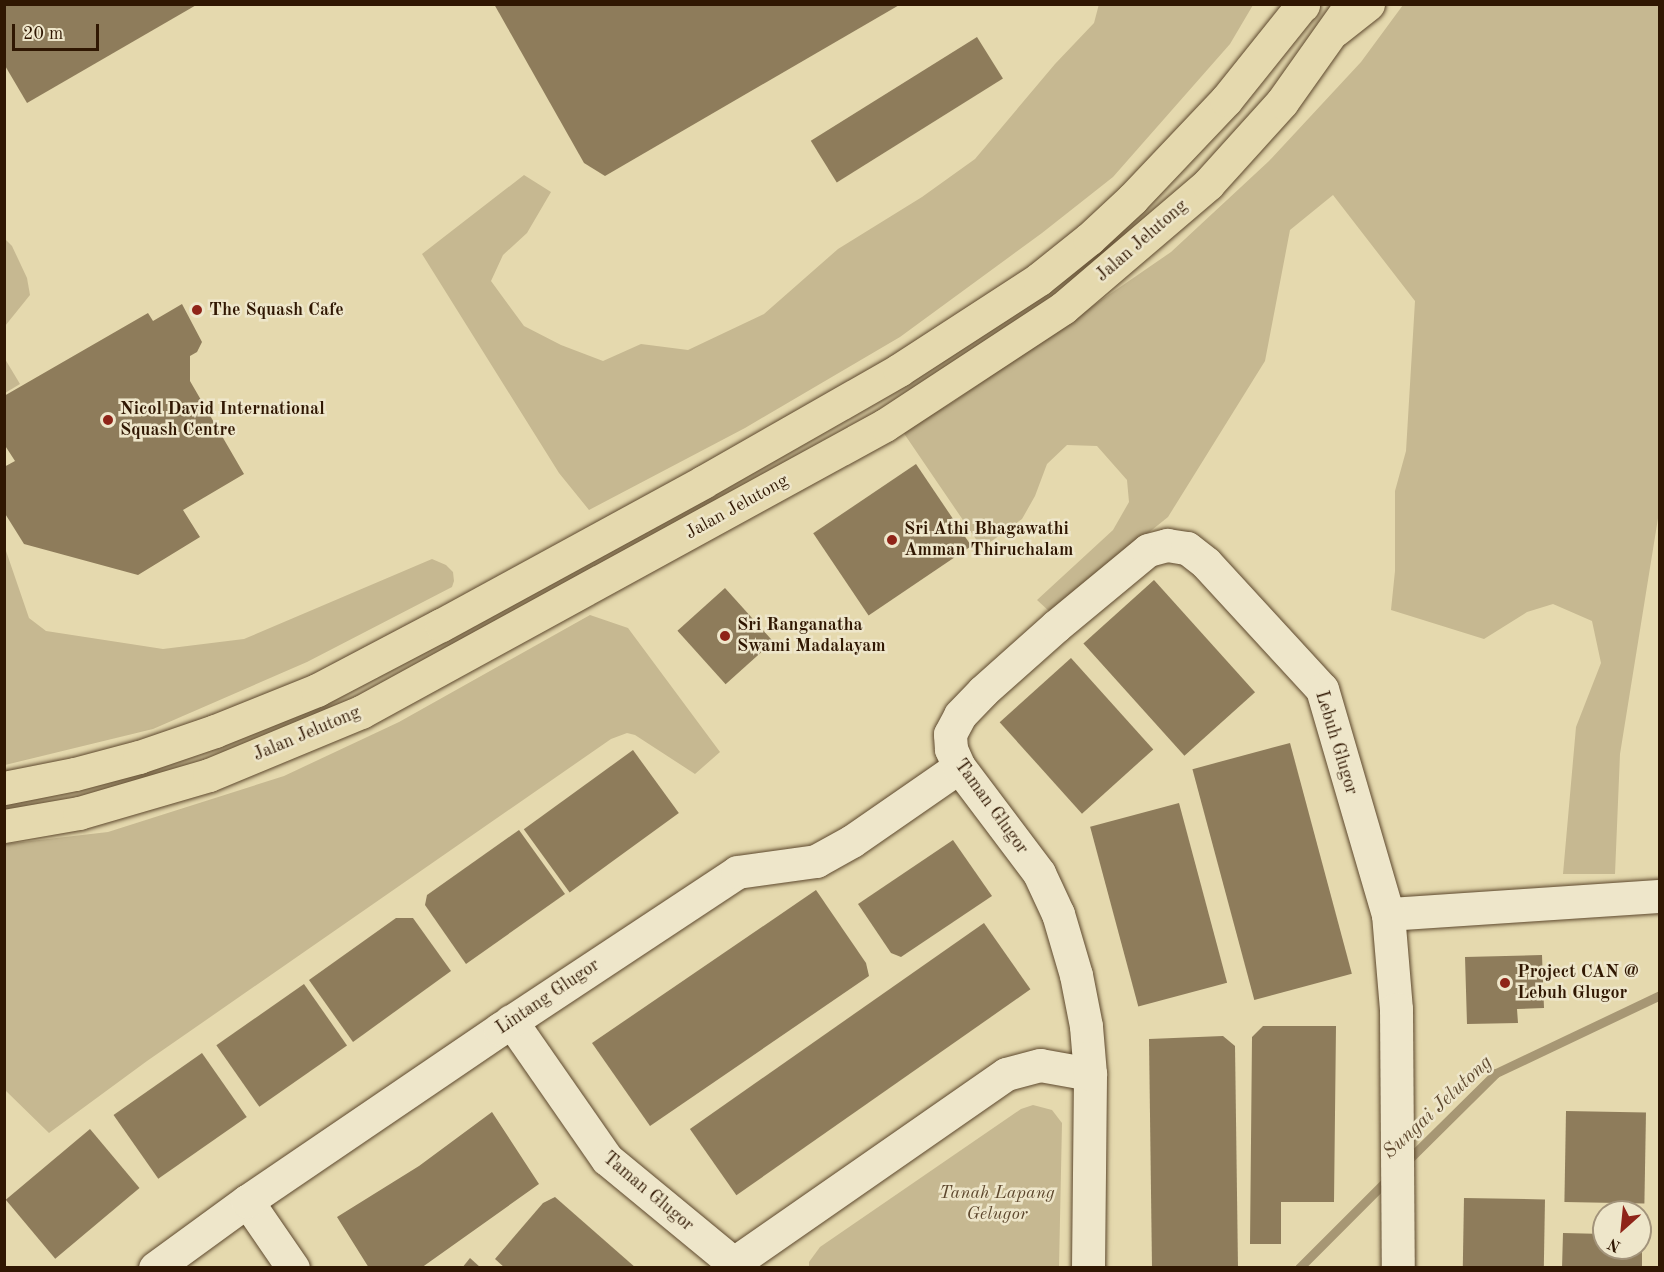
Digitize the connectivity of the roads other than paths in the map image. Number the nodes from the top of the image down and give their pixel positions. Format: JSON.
{"nodes":[{"id":1,"x":1303,"y":4,"type":"edge"},
{"id":2,"x":1368,"y":4,"type":"edge"},
{"id":3,"x":1343,"y":17,"type":"edge"},
{"id":4,"x":1187,"y":548,"type":"joint"},
{"id":5,"x":959,"y":767,"type":"junction"},
{"id":6,"x":4,"y":788,"type":"edge"},
{"id":7,"x":4,"y":826,"type":"edge"},
{"id":8,"x":1659,"y":896,"type":"edge"},
{"id":9,"x":1388,"y":914,"type":"junction"},
{"id":10,"x":511,"y":1021,"type":"junction"},
{"id":11,"x":1090,"y":1074,"type":"junction"},
{"id":12,"x":247,"y":1201,"type":"junction"},
{"id":13,"x":737,"y":1265,"type":"edge"},
{"id":14,"x":155,"y":1268,"type":"edge"},
{"id":15,"x":293,"y":1268,"type":"edge"},
{"id":16,"x":1088,"y":1268,"type":"edge"},
{"id":17,"x":1398,"y":1268,"type":"edge"}],
"edges":[{"from":1,"to":6,"type":"main road","name":"Jalan Jelutong"},
{"from":2,"to":3,"type":"main road","name":"Jalan Jelutong"},
{"from":3,"to":7,"type":"main road","name":"Jalan Jelutong"},
{"from":4,"to":5,"type":"street","name":"Taman Glugor"},
{"from":4,"to":9,"type":"street","name":"Lebuh Glugor"},
{"from":5,"to":10,"type":"street","name":"Lintang Glugor"},
{"from":5,"to":11,"type":"street","name":"Taman Glugor"},
{"from":8,"to":9,"type":"street"},
{"from":9,"to":17,"type":"street","name":"Lebuh Glugor"},
{"from":10,"to":12,"type":"street","name":"Lintang Glugor"},
{"from":10,"to":13,"type":"street","name":"Taman Glugor"},
{"from":11,"to":13,"type":"street","name":"Taman Glugor"},
{"from":11,"to":16,"type":"street","name":"Taman Glugor"},
{"from":12,"to":14,"type":"street","name":"Lintang Glugor"},
{"from":12,"to":15,"type":"street"}]}
